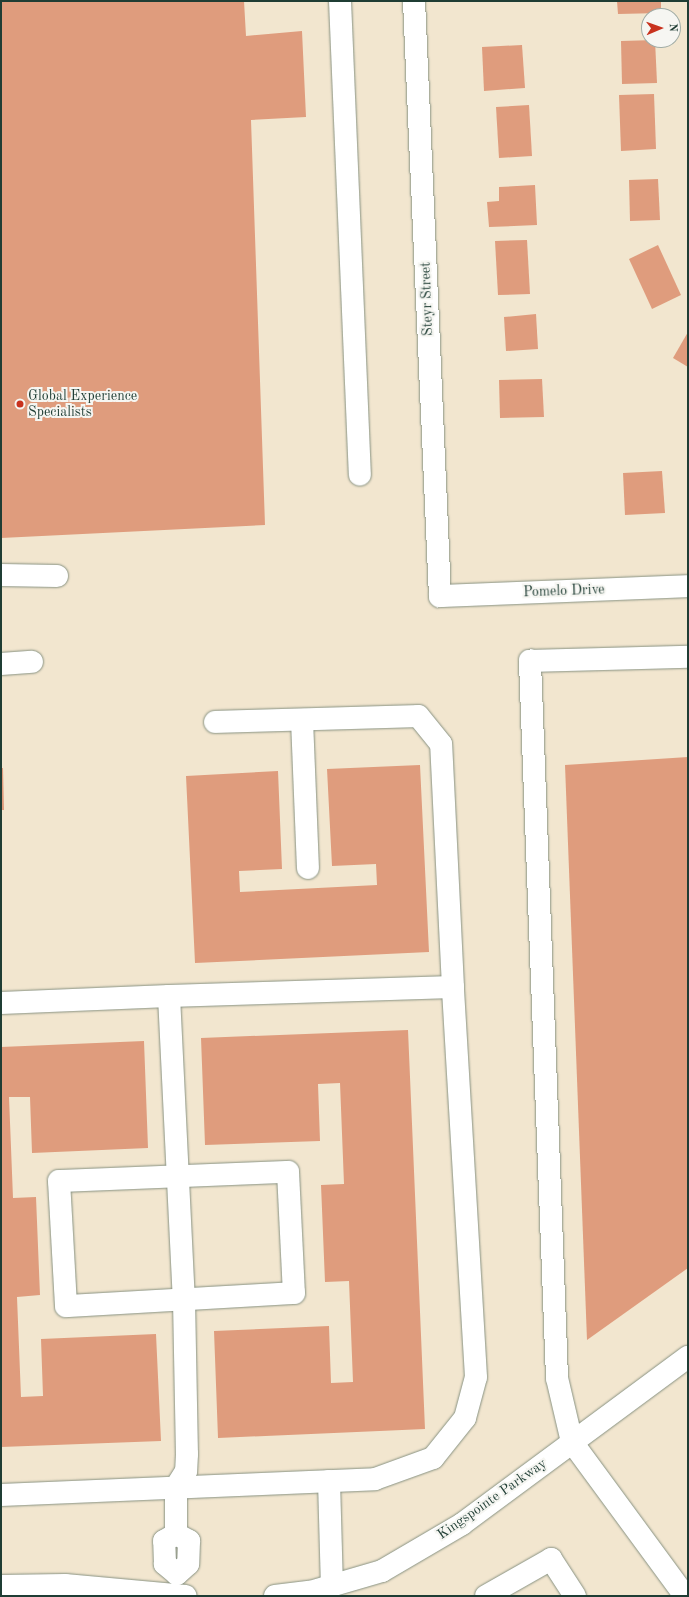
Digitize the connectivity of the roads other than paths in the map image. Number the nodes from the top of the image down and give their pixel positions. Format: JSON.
{"nodes":[{"id":1,"x":340,"y":1,"type":"edge"},
{"id":2,"x":414,"y":1,"type":"edge"},
{"id":3,"x":360,"y":475,"type":"dead end"},
{"id":4,"x":1,"y":575,"type":"edge"},
{"id":5,"x":57,"y":576,"type":"dead end"},
{"id":6,"x":688,"y":586,"type":"edge"},
{"id":7,"x":440,"y":596,"type":"joint"},
{"id":8,"x":688,"y":657,"type":"edge"},
{"id":9,"x":32,"y":662,"type":"dead end"},
{"id":10,"x":1,"y":664,"type":"edge"},
{"id":11,"x":302,"y":720,"type":"junction"},
{"id":12,"x":215,"y":722,"type":"dead end"},
{"id":13,"x":308,"y":868,"type":"dead end"},
{"id":14,"x":453,"y":987,"type":"junction"},
{"id":15,"x":169,"y":996,"type":"junction"},
{"id":16,"x":1,"y":1003,"type":"edge"},
{"id":17,"x":178,"y":1175,"type":"junction"},
{"id":18,"x":184,"y":1300,"type":"junction"},
{"id":19,"x":688,"y":1357,"type":"edge"},
{"id":20,"x":572,"y":1442,"type":"junction"},
{"id":21,"x":329,"y":1481,"type":"junction"},
{"id":22,"x":176,"y":1487,"type":"junction"},
{"id":23,"x":1,"y":1495,"type":"edge"},
{"id":24,"x":1,"y":1586,"type":"edge"},
{"id":25,"x":332,"y":1586,"type":"junction"},
{"id":26,"x":180,"y":1589,"type":"edge"},
{"id":27,"x":311,"y":1594,"type":"edge"},
{"id":28,"x":275,"y":1596,"type":"edge"},
{"id":29,"x":486,"y":1596,"type":"edge"},
{"id":30,"x":576,"y":1596,"type":"edge"},
{"id":31,"x":685,"y":1596,"type":"edge"}],
"edges":[{"from":1,"to":3,"type":"street"},
{"from":2,"to":7,"type":"street","name":"Steyr Street"},
{"from":4,"to":5,"type":"street"},
{"from":6,"to":7,"type":"street","name":"Pomelo Drive"},
{"from":8,"to":20,"type":"street"},
{"from":9,"to":10,"type":"street"},
{"from":11,"to":12,"type":"street"},
{"from":11,"to":13,"type":"street"},
{"from":11,"to":14,"type":"street"},
{"from":14,"to":15,"type":"street"},
{"from":14,"to":21,"type":"street"},
{"from":15,"to":16,"type":"street"},
{"from":15,"to":17,"type":"street"},
{"from":17,"to":18,"type":"street"},
{"from":17,"to":18,"type":"street"},
{"from":17,"to":18,"type":"street"},
{"from":18,"to":22,"type":"street"},
{"from":19,"to":20,"type":"street","name":"Kingspointe Parkway"},
{"from":20,"to":25,"type":"street","name":"Kingspointe Parkway"},
{"from":20,"to":31,"type":"street"},
{"from":21,"to":22,"type":"street"},
{"from":21,"to":25,"type":"street"},
{"from":22,"to":23,"type":"street"},
{"from":22,"to":26,"type":"street"},
{"from":24,"to":26,"type":"street"},
{"from":25,"to":27,"type":"street","name":"Kingspointe Parkway"},
{"from":27,"to":28,"type":"street","name":"Kingspointe Parkway"},
{"from":29,"to":30,"type":"street"}]}
